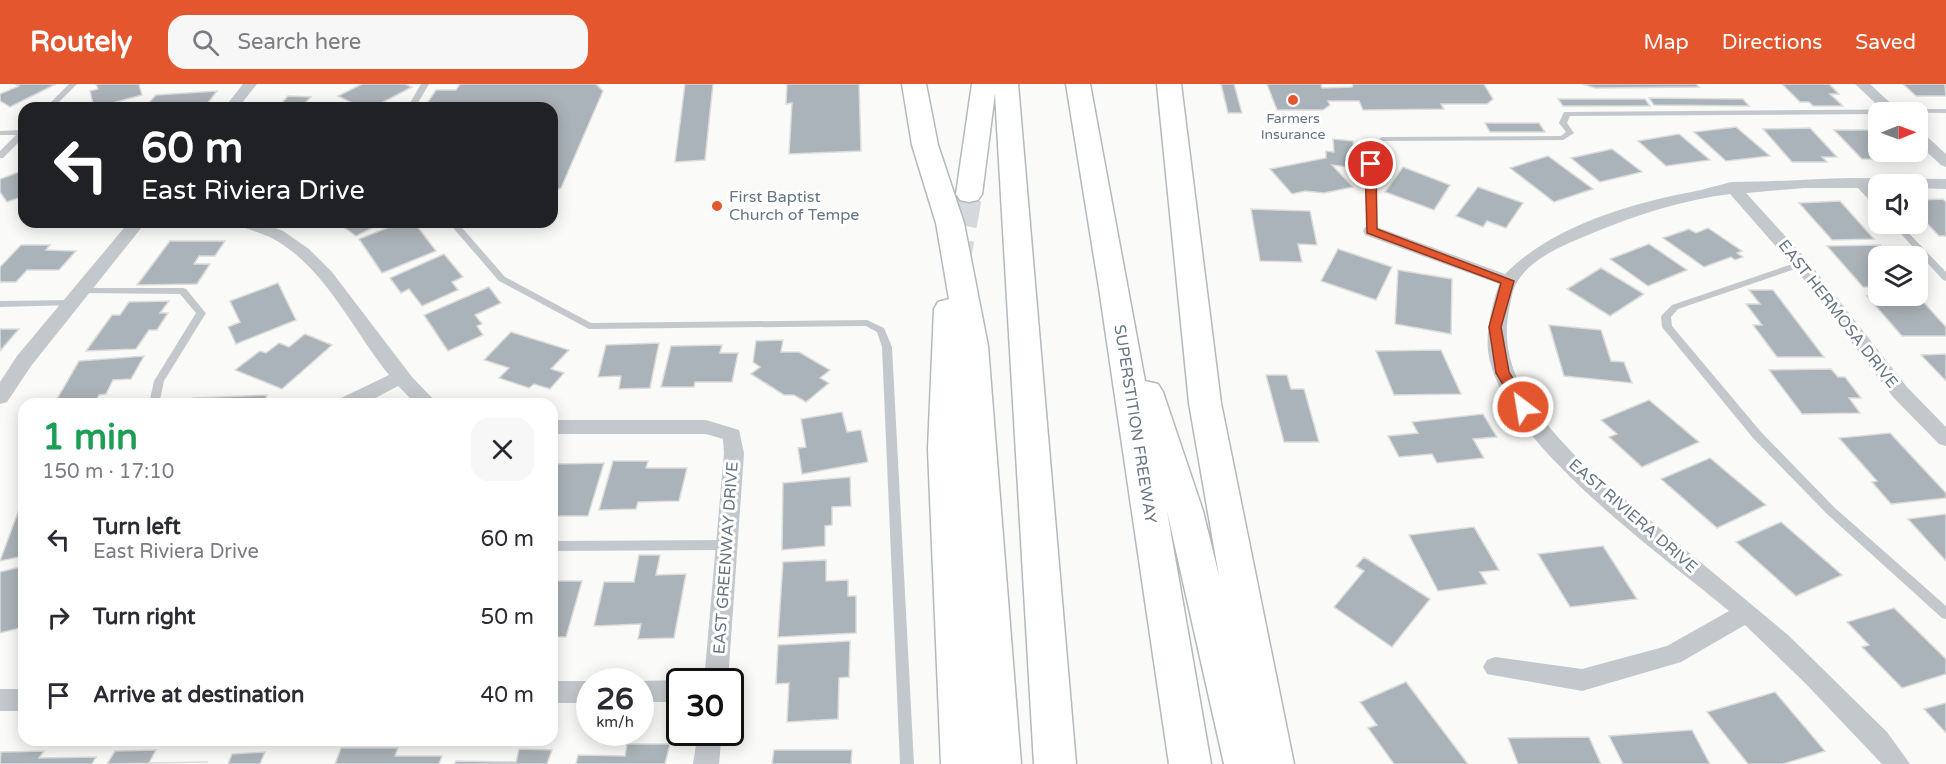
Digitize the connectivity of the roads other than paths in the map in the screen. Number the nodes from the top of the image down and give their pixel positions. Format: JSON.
{"nodes":[{"id":1,"x":73,"y":84,"type":"edge"},
{"id":2,"x":250,"y":84,"type":"edge"},
{"id":3,"x":425,"y":84,"type":"edge"},
{"id":4,"x":914,"y":84,"type":"edge"},
{"id":5,"x":984,"y":84,"type":"edge"},
{"id":6,"x":1006,"y":84,"type":"edge"},
{"id":7,"x":1078,"y":84,"type":"edge"},
{"id":8,"x":1169,"y":84,"type":"edge"},
{"id":9,"x":1862,"y":84,"type":"edge"},
{"id":10,"x":55,"y":102,"type":"edge"},
{"id":11,"x":236,"y":102,"type":"edge"},
{"id":12,"x":414,"y":102,"type":"edge"},
{"id":13,"x":1881,"y":102,"type":"edge"},
{"id":14,"x":1928,"y":111,"type":"edge"},
{"id":15,"x":1946,"y":111,"type":"edge"},
{"id":16,"x":1868,"y":112,"type":"edge"},
{"id":17,"x":0,"y":133,"type":"edge"},
{"id":18,"x":18,"y":133,"type":"edge"},
{"id":19,"x":18,"y":139,"type":"edge"},
{"id":20,"x":1928,"y":145,"type":"edge"},
{"id":21,"x":0,"y":156,"type":"edge"},
{"id":22,"x":1946,"y":162,"type":"edge"},
{"id":23,"x":1858,"y":183,"type":"junction"},
{"id":24,"x":1946,"y":184,"type":"edge"},
{"id":25,"x":1732,"y":187,"type":"junction"},
{"id":26,"x":969,"y":194,"type":"tunnel mouth"},
{"id":27,"x":1868,"y":194,"type":"edge"},
{"id":28,"x":133,"y":228,"type":"edge"},
{"id":29,"x":264,"y":228,"type":"edge"},
{"id":30,"x":457,"y":228,"type":"edge"},
{"id":31,"x":1371,"y":231,"type":"joint"},
{"id":32,"x":1905,"y":234,"type":"edge"},
{"id":33,"x":1801,"y":264,"type":"junction"},
{"id":34,"x":1946,"y":278,"type":"edge"},
{"id":35,"x":1508,"y":281,"type":"junction"},
{"id":36,"x":1114,"y":288,"type":"junction"},
{"id":37,"x":77,"y":297,"type":"junction"},
{"id":38,"x":0,"y":304,"type":"edge"},
{"id":39,"x":949,"y":309,"type":"dead end"},
{"id":40,"x":400,"y":377,"type":"junction"},
{"id":41,"x":0,"y":398,"type":"edge"},
{"id":42,"x":155,"y":398,"type":"edge"},
{"id":43,"x":358,"y":398,"type":"edge"},
{"id":44,"x":421,"y":398,"type":"edge"},
{"id":45,"x":558,"y":426,"type":"edge"},
{"id":46,"x":1946,"y":439,"type":"edge"},
{"id":47,"x":725,"y":545,"type":"junction"},
{"id":48,"x":558,"y":546,"type":"edge"},
{"id":49,"x":1747,"y":612,"type":"junction"},
{"id":50,"x":1946,"y":614,"type":"edge"},
{"id":51,"x":1495,"y":667,"type":"dead end"},
{"id":52,"x":717,"y":668,"type":"edge"},
{"id":53,"x":558,"y":692,"type":"edge"},
{"id":54,"x":576,"y":692,"type":"edge"},
{"id":55,"x":0,"y":700,"type":"edge"},
{"id":56,"x":18,"y":700,"type":"edge"},
{"id":57,"x":708,"y":746,"type":"edge"},
{"id":58,"x":706,"y":764,"type":"edge"},
{"id":59,"x":907,"y":764,"type":"edge"},
{"id":60,"x":962,"y":764,"type":"edge"},
{"id":61,"x":1000,"y":764,"type":"edge"},
{"id":62,"x":1055,"y":764,"type":"edge"},
{"id":63,"x":1190,"y":764,"type":"edge"},
{"id":64,"x":1245,"y":764,"type":"edge"},
{"id":65,"x":1273,"y":764,"type":"edge"},
{"id":66,"x":1897,"y":764,"type":"edge"}],
"edges":[{"from":1,"to":10,"type":"lane"},
{"from":2,"to":11,"type":"street"},
{"from":3,"to":12,"type":"lane"},
{"from":4,"to":61,"type":"highway"},
{"from":5,"to":26,"type":"highway"},
{"from":6,"to":62,"type":"highway"},
{"from":7,"to":36,"type":"highway","name":"SUPERSTITION FREEWAY"},
{"from":8,"to":65,"type":"highway"},
{"from":9,"to":13,"type":"street"},
{"from":14,"to":15,"type":"lane"},
{"from":16,"to":31,"type":"lane"},
{"from":17,"to":18,"type":"lane"},
{"from":19,"to":21,"type":"lane"},
{"from":20,"to":22,"type":"street"},
{"from":23,"to":24,"type":"street"},
{"from":23,"to":25,"type":"street"},
{"from":23,"to":27,"type":"lane"},
{"from":25,"to":33,"type":"street","name":"EAST HERMOSA DRIVE"},
{"from":25,"to":35,"type":"street"},
{"from":28,"to":37,"type":"street"},
{"from":29,"to":40,"type":"street"},
{"from":30,"to":59,"type":"lane"},
{"from":31,"to":35,"type":"street"},
{"from":32,"to":34,"type":"lane"},
{"from":33,"to":46,"type":"street","name":"EAST HERMOSA DRIVE"},
{"from":33,"to":50,"type":"lane"},
{"from":35,"to":49,"type":"street","name":"EAST RIVIERA DRIVE"},
{"from":36,"to":63,"type":"highway","name":"SUPERSTITION FREEWAY"},
{"from":36,"to":64,"type":"highway"},
{"from":37,"to":38,"type":"lane"},
{"from":37,"to":41,"type":"street"},
{"from":37,"to":42,"type":"lane"},
{"from":39,"to":60,"type":"highway"},
{"from":40,"to":43,"type":"street"},
{"from":40,"to":44,"type":"street"},
{"from":45,"to":47,"type":"street","name":"EAST GREENWAY DRIVE"},
{"from":47,"to":48,"type":"lane"},
{"from":47,"to":52,"type":"street","name":"EAST GREENWAY DRIVE"},
{"from":49,"to":51,"type":"street"},
{"from":49,"to":66,"type":"street","name":"EAST RIVIERA DRIVE"},
{"from":53,"to":54,"type":"street"},
{"from":55,"to":56,"type":"street"},
{"from":57,"to":58,"type":"street"}]}
